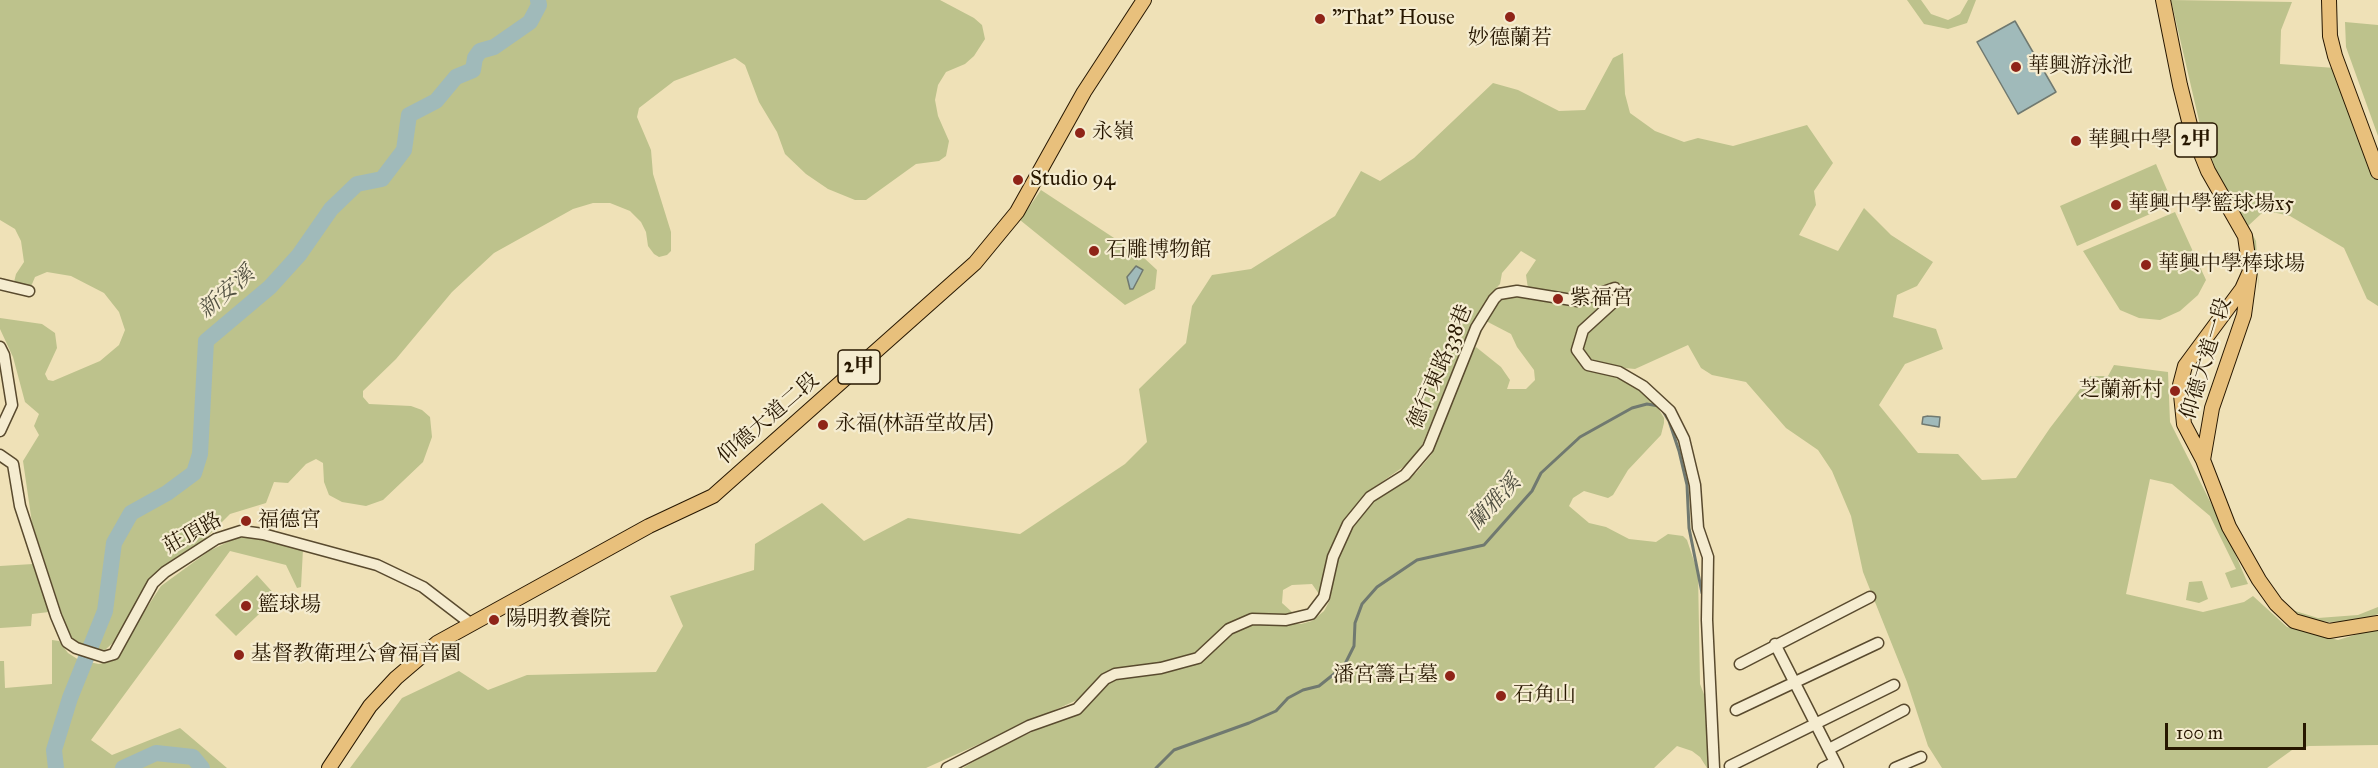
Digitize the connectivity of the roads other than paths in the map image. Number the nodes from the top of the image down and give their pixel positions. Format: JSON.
{"nodes":[{"id":1,"x":1144,"y":0,"type":"edge"},
{"id":2,"x":2163,"y":0,"type":"edge"},
{"id":3,"x":2330,"y":0,"type":"edge"},
{"id":4,"x":2378,"y":172,"type":"edge"},
{"id":5,"x":2250,"y":271,"type":"junction"},
{"id":6,"x":0,"y":284,"type":"edge"},
{"id":7,"x":28,"y":291,"type":"dead end"},
{"id":8,"x":0,"y":347,"type":"edge"},
{"id":9,"x":0,"y":431,"type":"edge"},
{"id":10,"x":0,"y":456,"type":"edge"},
{"id":11,"x":2203,"y":460,"type":"junction"},
{"id":12,"x":1870,"y":597,"type":"dead end"},
{"id":13,"x":470,"y":624,"type":"junction"},
{"id":14,"x":2378,"y":624,"type":"edge"},
{"id":15,"x":1878,"y":643,"type":"dead end"},
{"id":16,"x":1776,"y":644,"type":"junction"},
{"id":17,"x":1740,"y":664,"type":"dead end"},
{"id":18,"x":1795,"y":682,"type":"junction"},
{"id":19,"x":1894,"y":685,"type":"dead end"},
{"id":20,"x":1736,"y":710,"type":"dead end"},
{"id":21,"x":1904,"y":710,"type":"dead end"},
{"id":22,"x":1816,"y":723,"type":"junction"},
{"id":23,"x":1829,"y":749,"type":"junction"},
{"id":24,"x":1921,"y":756,"type":"dead end"},
{"id":25,"x":1836,"y":765,"type":"edge"},
{"id":26,"x":1730,"y":766,"type":"dead end"},
{"id":27,"x":329,"y":768,"type":"edge"},
{"id":28,"x":947,"y":768,"type":"edge"},
{"id":29,"x":1714,"y":768,"type":"edge"},
{"id":30,"x":1823,"y":768,"type":"edge"},
{"id":31,"x":1895,"y":768,"type":"edge"}],
"edges":[{"from":1,"to":13,"type":"main road","name":"仰德大道二段","number":"2甲"},
{"from":2,"to":5,"type":"main road","name":"仰德大道一段","number":"2甲"},
{"from":3,"to":4,"type":"main road"},
{"from":5,"to":11,"type":"main road","name":"仰德大道一段","number":"2甲"},
{"from":5,"to":11,"type":"main road","name":"仰德大道一段"},
{"from":6,"to":7,"type":"street"},
{"from":8,"to":9,"type":"street"},
{"from":10,"to":13,"type":"street","name":"莊頂路"},
{"from":11,"to":14,"type":"main road","name":"仰德大道一段"},
{"from":12,"to":16,"type":"street"},
{"from":13,"to":27,"type":"main road","name":"仰德大道二段","number":"2甲"},
{"from":15,"to":18,"type":"street"},
{"from":16,"to":17,"type":"street"},
{"from":16,"to":18,"type":"street"},
{"from":18,"to":20,"type":"street"},
{"from":18,"to":22,"type":"street"},
{"from":19,"to":22,"type":"street"},
{"from":21,"to":23,"type":"street"},
{"from":22,"to":23,"type":"street"},
{"from":22,"to":26,"type":"street"},
{"from":23,"to":25,"type":"street"},
{"from":24,"to":31,"type":"street"},
{"from":25,"to":30,"type":"street"},
{"from":28,"to":29,"type":"street","name":"德行東路338巷"}]}
